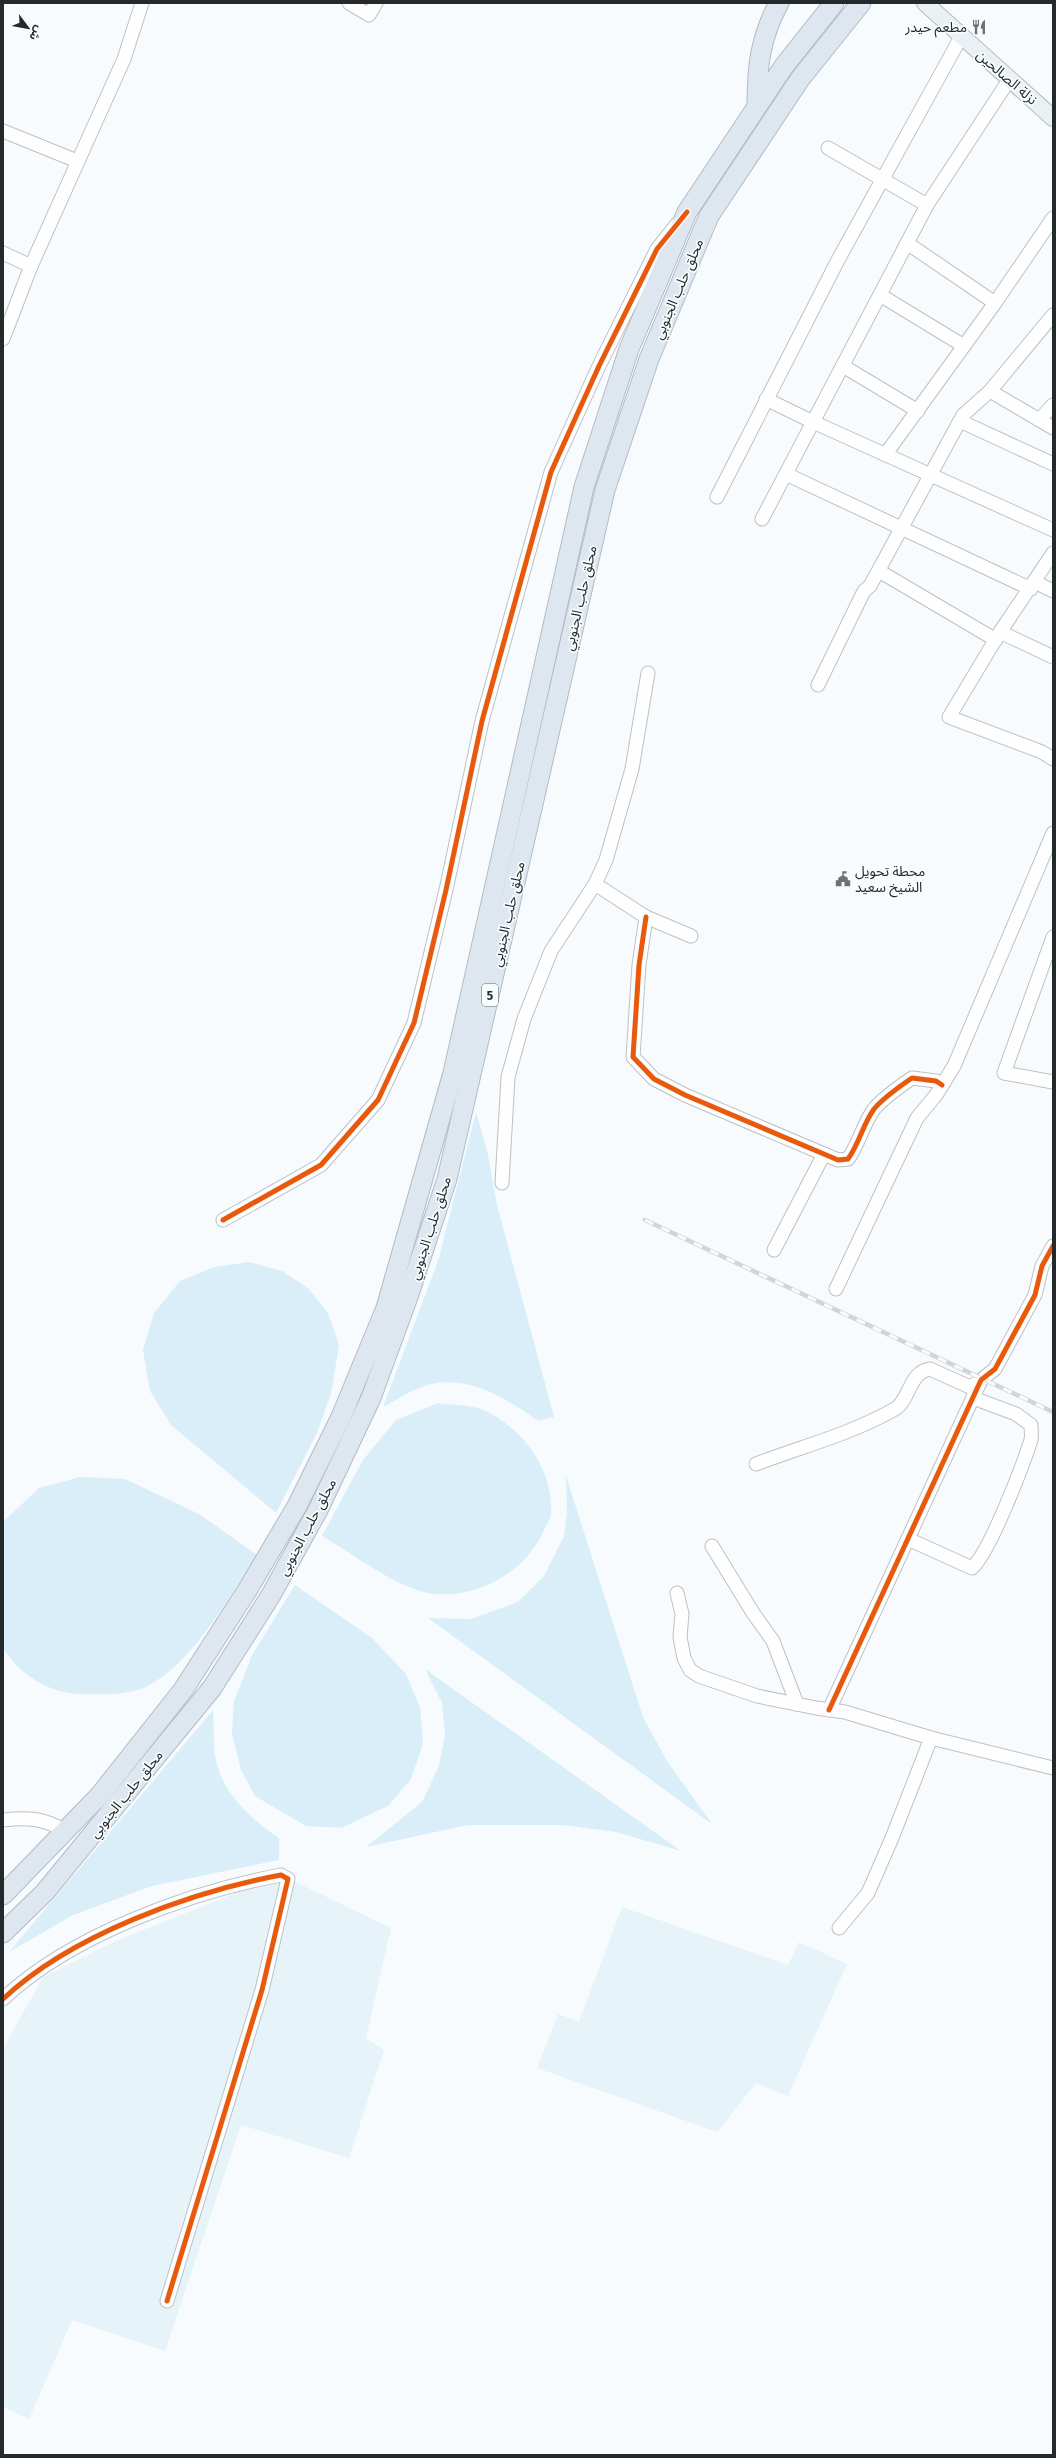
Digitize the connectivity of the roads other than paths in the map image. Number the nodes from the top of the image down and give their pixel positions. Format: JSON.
{"nodes":[{"id":1,"x":349,"y":3,"type":"edge"},
{"id":2,"x":376,"y":3,"type":"edge"},
{"id":3,"x":779,"y":3,"type":"edge"},
{"id":4,"x":834,"y":3,"type":"edge"},
{"id":5,"x":861,"y":3,"type":"edge"},
{"id":6,"x":925,"y":3,"type":"edge"},
{"id":7,"x":138,"y":5,"type":"edge"},
{"id":8,"x":961,"y":37,"type":"junction"},
{"id":9,"x":1010,"y":80,"type":"junction"},
{"id":10,"x":757,"y":105,"type":"junction"},
{"id":11,"x":1053,"y":118,"type":"edge"},
{"id":12,"x":3,"y":130,"type":"edge"},
{"id":13,"x":828,"y":148,"type":"dead end"},
{"id":14,"x":77,"y":162,"type":"junction"},
{"id":15,"x":882,"y":180,"type":"junction"},
{"id":16,"x":927,"y":205,"type":"junction"},
{"id":17,"x":687,"y":212,"type":"junction"},
{"id":18,"x":1053,"y":218,"type":"edge"},
{"id":19,"x":907,"y":243,"type":"junction"},
{"id":20,"x":3,"y":253,"type":"edge"},
{"id":21,"x":31,"y":266,"type":"junction"},
{"id":22,"x":880,"y":295,"type":"junction"},
{"id":23,"x":996,"y":303,"type":"junction"},
{"id":24,"x":1053,"y":315,"type":"edge"},
{"id":25,"x":3,"y":340,"type":"edge"},
{"id":26,"x":964,"y":346,"type":"junction"},
{"id":27,"x":844,"y":366,"type":"junction"},
{"id":28,"x":990,"y":391,"type":"junction"},
{"id":29,"x":766,"y":398,"type":"junction"},
{"id":30,"x":1053,"y":405,"type":"edge"},
{"id":31,"x":918,"y":411,"type":"junction"},
{"id":32,"x":1039,"y":420,"type":"junction"},
{"id":33,"x":960,"y":421,"type":"junction"},
{"id":34,"x":813,"y":422,"type":"junction"},
{"id":35,"x":1053,"y":428,"type":"edge"},
{"id":36,"x":885,"y":455,"type":"junction"},
{"id":37,"x":1053,"y":464,"type":"edge"},
{"id":38,"x":786,"y":474,"type":"junction"},
{"id":39,"x":932,"y":476,"type":"junction"},
{"id":40,"x":717,"y":497,"type":"dead end"},
{"id":41,"x":762,"y":519,"type":"dead end"},
{"id":42,"x":903,"y":529,"type":"junction"},
{"id":43,"x":1053,"y":530,"type":"edge"},
{"id":44,"x":1053,"y":553,"type":"edge"},
{"id":45,"x":879,"y":571,"type":"junction"},
{"id":46,"x":1032,"y":586,"type":"junction"},
{"id":47,"x":1053,"y":591,"type":"edge"},
{"id":48,"x":998,"y":636,"type":"junction"},
{"id":49,"x":1053,"y":657,"type":"edge"},
{"id":50,"x":648,"y":673,"type":"dead end"},
{"id":51,"x":818,"y":686,"type":"dead end"},
{"id":52,"x":1053,"y":759,"type":"edge"},
{"id":53,"x":1053,"y":833,"type":"edge"},
{"id":54,"x":595,"y":884,"type":"junction"},
{"id":55,"x":646,"y":917,"type":"junction"},
{"id":56,"x":690,"y":936,"type":"dead end"},
{"id":57,"x":1053,"y":937,"type":"edge"},
{"id":58,"x":1053,"y":1082,"type":"edge"},
{"id":59,"x":942,"y":1085,"type":"junction"},
{"id":60,"x":824,"y":1154,"type":"junction"},
{"id":61,"x":502,"y":1183,"type":"dead end"},
{"id":62,"x":224,"y":1220,"type":"dead end"},
{"id":63,"x":1053,"y":1246,"type":"edge"},
{"id":64,"x":774,"y":1250,"type":"dead end"},
{"id":65,"x":1047,"y":1268,"type":"edge"},
{"id":66,"x":836,"y":1289,"type":"dead end"},
{"id":67,"x":981,"y":1380,"type":"junction"},
{"id":68,"x":973,"y":1398,"type":"junction"},
{"id":69,"x":756,"y":1464,"type":"dead end"},
{"id":70,"x":908,"y":1539,"type":"junction"},
{"id":71,"x":712,"y":1546,"type":"dead end"},
{"id":72,"x":677,"y":1593,"type":"dead end"},
{"id":73,"x":797,"y":1704,"type":"junction"},
{"id":74,"x":829,"y":1710,"type":"junction"},
{"id":75,"x":931,"y":1738,"type":"junction"},
{"id":76,"x":1053,"y":1768,"type":"edge"},
{"id":77,"x":3,"y":1820,"type":"edge"},
{"id":78,"x":65,"y":1831,"type":"junction"},
{"id":79,"x":3,"y":1895,"type":"edge"},
{"id":80,"x":839,"y":1928,"type":"dead end"},
{"id":81,"x":3,"y":1933,"type":"edge"},
{"id":82,"x":3,"y":1999,"type":"edge"},
{"id":83,"x":167,"y":2302,"type":"dead end"}],
"edges":[{"from":1,"to":2,"type":"street"},
{"from":3,"to":10,"type":"highway"},
{"from":4,"to":10,"type":"highway","name":"محلق حلب الجنوبي","number":"5"},
{"from":5,"to":81,"type":"highway","name":"محلق حلب الجنوبي","number":"5"},
{"from":6,"to":8,"type":"main road","name":"نزلة الصالحين"},
{"from":7,"to":14,"type":"street"},
{"from":8,"to":9,"type":"main road","name":"نزلة الصالحين"},
{"from":8,"to":15,"type":"street"},
{"from":9,"to":11,"type":"main road","name":"نزلة الصالحين"},
{"from":9,"to":16,"type":"street"},
{"from":10,"to":17,"type":"highway","name":"محلق حلب الجنوبي","number":"5"},
{"from":12,"to":14,"type":"street"},
{"from":13,"to":15,"type":"street"},
{"from":14,"to":21,"type":"street"},
{"from":15,"to":16,"type":"street"},
{"from":15,"to":29,"type":"street"},
{"from":16,"to":19,"type":"street"},
{"from":17,"to":62,"type":"street"},
{"from":17,"to":78,"type":"highway","name":"محلق حلب الجنوبي","number":"5"},
{"from":18,"to":23,"type":"street"},
{"from":19,"to":22,"type":"street"},
{"from":19,"to":23,"type":"street"},
{"from":20,"to":21,"type":"street"},
{"from":21,"to":25,"type":"street"},
{"from":22,"to":26,"type":"street"},
{"from":22,"to":27,"type":"street"},
{"from":23,"to":26,"type":"street"},
{"from":24,"to":28,"type":"street"},
{"from":26,"to":31,"type":"street"},
{"from":27,"to":31,"type":"street"},
{"from":27,"to":34,"type":"street"},
{"from":28,"to":32,"type":"street"},
{"from":28,"to":33,"type":"street"},
{"from":29,"to":34,"type":"street"},
{"from":29,"to":40,"type":"street"},
{"from":30,"to":32,"type":"street"},
{"from":31,"to":36,"type":"street"},
{"from":32,"to":35,"type":"street"},
{"from":33,"to":37,"type":"street"},
{"from":33,"to":39,"type":"street"},
{"from":34,"to":36,"type":"street"},
{"from":34,"to":38,"type":"street"},
{"from":36,"to":39,"type":"street"},
{"from":38,"to":41,"type":"street"},
{"from":38,"to":42,"type":"street"},
{"from":39,"to":42,"type":"street"},
{"from":39,"to":43,"type":"street"},
{"from":42,"to":45,"type":"street"},
{"from":42,"to":46,"type":"street"},
{"from":44,"to":46,"type":"street"},
{"from":45,"to":48,"type":"street"},
{"from":45,"to":51,"type":"street"},
{"from":46,"to":47,"type":"street"},
{"from":46,"to":48,"type":"street"},
{"from":48,"to":49,"type":"street"},
{"from":48,"to":52,"type":"street"},
{"from":50,"to":54,"type":"street"},
{"from":53,"to":59,"type":"street"},
{"from":54,"to":55,"type":"street"},
{"from":54,"to":61,"type":"street"},
{"from":55,"to":56,"type":"street"},
{"from":55,"to":60,"type":"street"},
{"from":57,"to":58,"type":"street"},
{"from":59,"to":60,"type":"street"},
{"from":59,"to":66,"type":"street"},
{"from":60,"to":64,"type":"street"},
{"from":63,"to":65,"type":"street"},
{"from":65,"to":67,"type":"street"},
{"from":67,"to":68,"type":"street"},
{"from":67,"to":69,"type":"street"},
{"from":68,"to":70,"type":"street"},
{"from":68,"to":70,"type":"street"},
{"from":70,"to":74,"type":"street"},
{"from":71,"to":73,"type":"street"},
{"from":72,"to":73,"type":"street"},
{"from":73,"to":74,"type":"street"},
{"from":74,"to":75,"type":"street"},
{"from":75,"to":76,"type":"street"},
{"from":75,"to":80,"type":"street"},
{"from":77,"to":78,"type":"street"},
{"from":78,"to":79,"type":"highway","name":"محلق حلب الجنوبي","number":"5"},
{"from":82,"to":83,"type":"street"}]}
